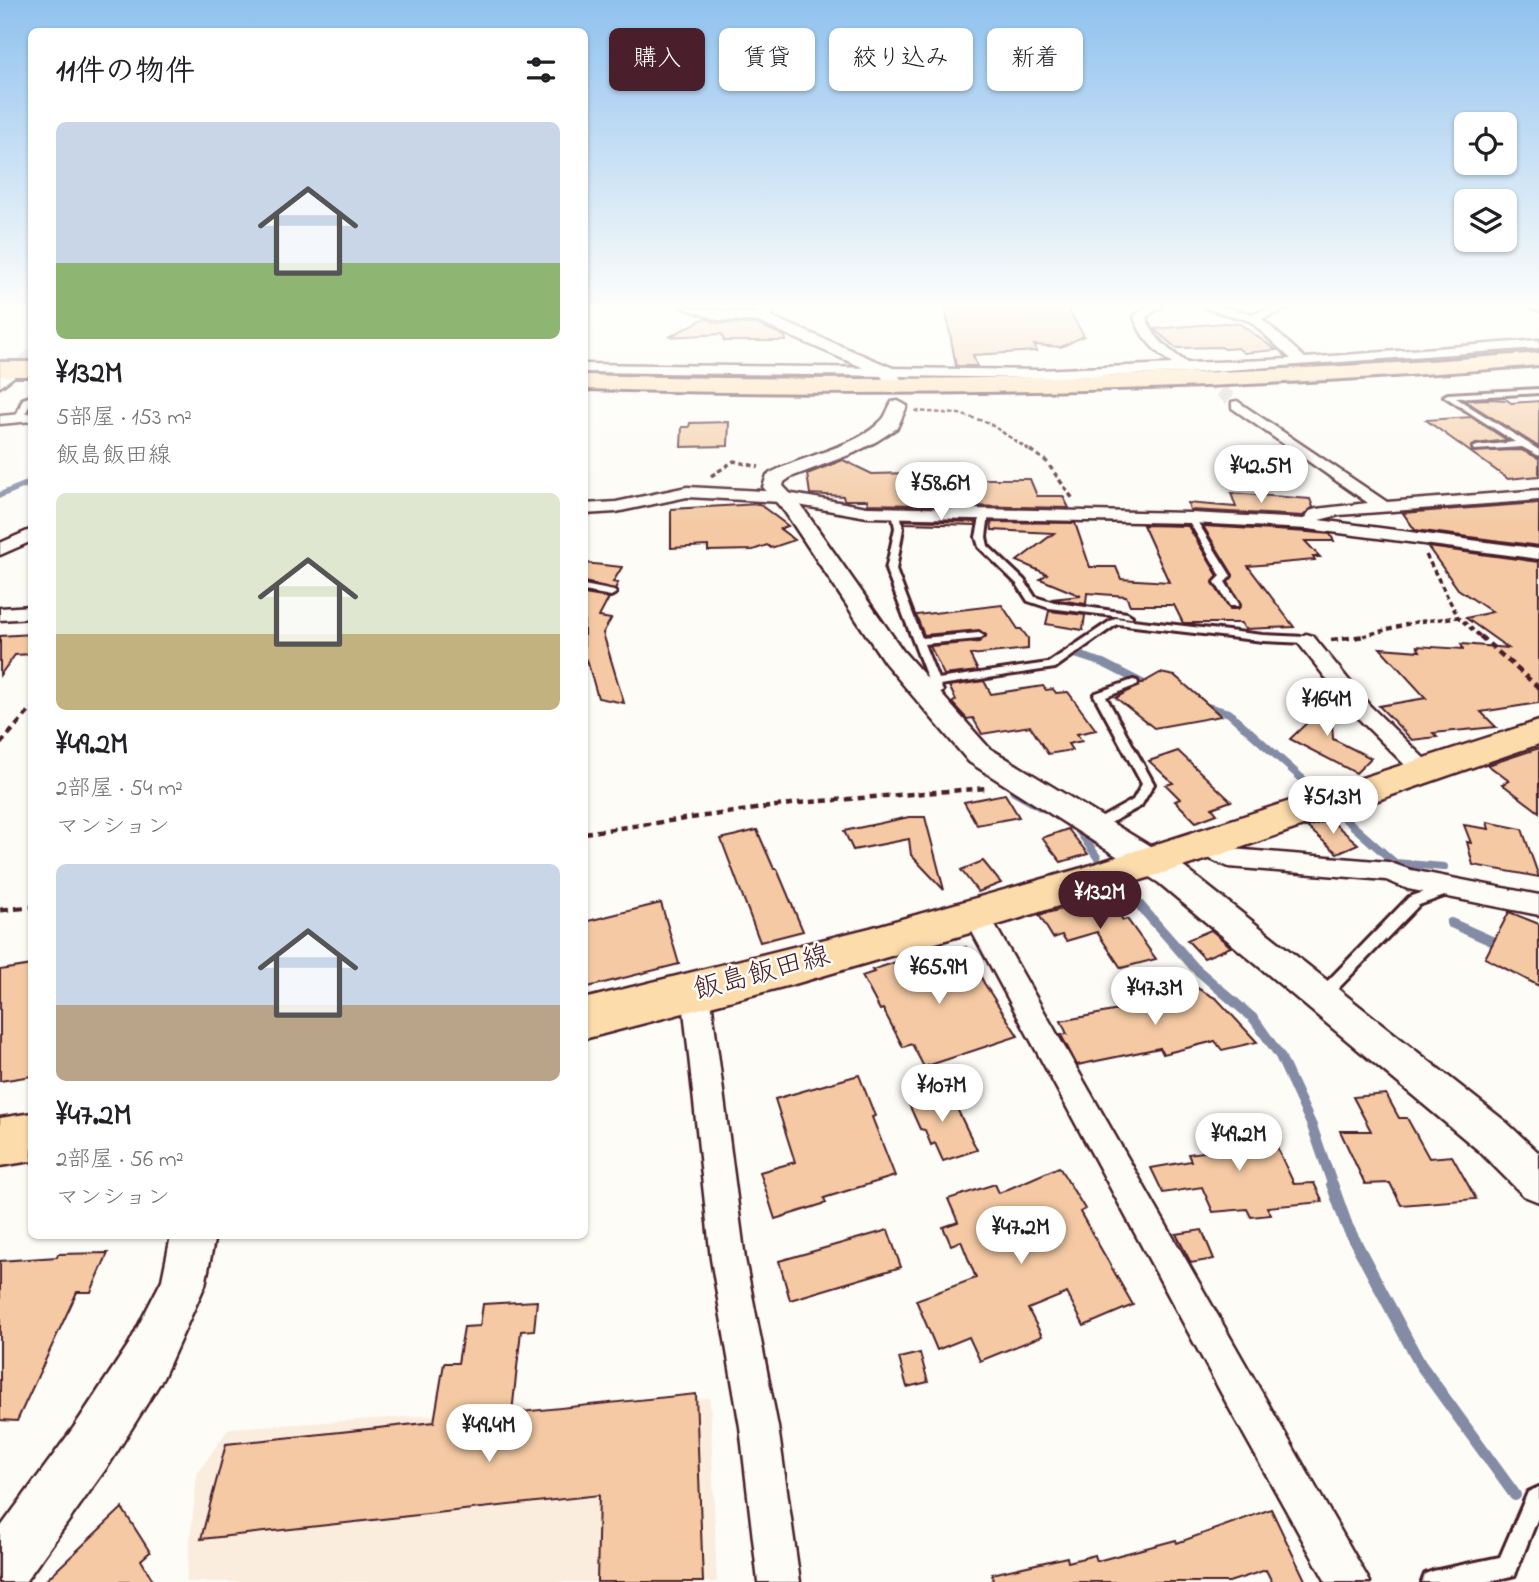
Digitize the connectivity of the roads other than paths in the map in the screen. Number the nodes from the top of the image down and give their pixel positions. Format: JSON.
{"nodes":[{"id":1,"x":743,"y":381,"type":"edge"},
{"id":2,"x":875,"y":381,"type":"edge"},
{"id":3,"x":986,"y":381,"type":"edge"},
{"id":4,"x":1194,"y":381,"type":"tunnel mouth"},
{"id":5,"x":1384,"y":381,"type":"edge"},
{"id":6,"x":588,"y":382,"type":"edge"},
{"id":7,"x":588,"y":391,"type":"edge"},
{"id":8,"x":1539,"y":391,"type":"edge"},
{"id":9,"x":894,"y":393,"type":"junction"},
{"id":10,"x":28,"y":399,"type":"edge"},
{"id":11,"x":1237,"y":405,"type":"tunnel mouth"},
{"id":12,"x":25,"y":417,"type":"edge"},
{"id":13,"x":0,"y":420,"type":"edge"},
{"id":14,"x":1524,"y":444,"type":"junction"},
{"id":15,"x":1477,"y":448,"type":"dead end"},
{"id":16,"x":1539,"y":454,"type":"edge"},
{"id":17,"x":1539,"y":495,"type":"edge"},
{"id":18,"x":781,"y":497,"type":"junction"},
{"id":19,"x":1381,"y":505,"type":"junction"},
{"id":20,"x":588,"y":509,"type":"edge"},
{"id":21,"x":896,"y":512,"type":"junction"},
{"id":22,"x":985,"y":513,"type":"junction"},
{"id":23,"x":1191,"y":518,"type":"junction"},
{"id":24,"x":1308,"y":524,"type":"junction"},
{"id":25,"x":28,"y":536,"type":"edge"},
{"id":26,"x":0,"y":550,"type":"edge"},
{"id":27,"x":1539,"y":554,"type":"edge"},
{"id":28,"x":588,"y":589,"type":"edge"},
{"id":29,"x":611,"y":593,"type":"dead end"},
{"id":30,"x":1234,"y":604,"type":"dead end"},
{"id":31,"x":28,"y":612,"type":"edge"},
{"id":32,"x":0,"y":614,"type":"edge"},
{"id":33,"x":1143,"y":618,"type":"dead end"},
{"id":34,"x":979,"y":636,"type":"dead end"},
{"id":35,"x":1306,"y":640,"type":"joint"},
{"id":36,"x":918,"y":641,"type":"junction"},
{"id":37,"x":934,"y":683,"type":"junction"},
{"id":38,"x":1133,"y":683,"type":"dead end"},
{"id":39,"x":949,"y":724,"type":"junction"},
{"id":40,"x":1539,"y":732,"type":"edge"},
{"id":41,"x":1424,"y":771,"type":"junction"},
{"id":42,"x":1094,"y":827,"type":"junction"},
{"id":43,"x":1201,"y":846,"type":"junction"},
{"id":44,"x":1151,"y":862,"type":"junction"},
{"id":45,"x":1452,"y":888,"type":"junction"},
{"id":46,"x":1539,"y":905,"type":"edge"},
{"id":47,"x":976,"y":915,"type":"junction"},
{"id":48,"x":696,"y":992,"type":"junction"},
{"id":49,"x":1323,"y":996,"type":"junction"},
{"id":50,"x":588,"y":1018,"type":"edge"},
{"id":51,"x":28,"y":1138,"type":"edge"},
{"id":52,"x":0,"y":1142,"type":"edge"},
{"id":53,"x":1539,"y":1181,"type":"edge"},
{"id":54,"x":192,"y":1239,"type":"edge"},
{"id":55,"x":1539,"y":1498,"type":"edge"},
{"id":56,"x":0,"y":1572,"type":"edge"},
{"id":57,"x":779,"y":1582,"type":"edge"},
{"id":58,"x":1349,"y":1582,"type":"edge"},
{"id":59,"x":1433,"y":1582,"type":"edge"}],
"edges":[{"from":1,"to":9,"type":"street"},
{"from":2,"to":9,"type":"street"},
{"from":3,"to":9,"type":"street"},
{"from":4,"to":6,"type":"highway"},
{"from":5,"to":7,"type":"highway"},
{"from":8,"to":14,"type":"lane"},
{"from":9,"to":18,"type":"street"},
{"from":10,"to":12,"type":"lane"},
{"from":11,"to":19,"type":"street"},
{"from":12,"to":13,"type":"street"},
{"from":14,"to":15,"type":"lane"},
{"from":14,"to":16,"type":"lane"},
{"from":17,"to":19,"type":"street"},
{"from":18,"to":20,"type":"street"},
{"from":18,"to":21,"type":"street"},
{"from":18,"to":39,"type":"street"},
{"from":19,"to":24,"type":"street"},
{"from":21,"to":22,"type":"street"},
{"from":21,"to":36,"type":"lane"},
{"from":22,"to":23,"type":"street"},
{"from":22,"to":33,"type":"lane"},
{"from":23,"to":24,"type":"street"},
{"from":23,"to":30,"type":"lane"},
{"from":24,"to":27,"type":"street"},
{"from":25,"to":26,"type":"street"},
{"from":28,"to":29,"type":"lane"},
{"from":31,"to":32,"type":"street"},
{"from":34,"to":36,"type":"lane"},
{"from":35,"to":37,"type":"lane"},
{"from":35,"to":41,"type":"street"},
{"from":36,"to":37,"type":"lane"},
{"from":37,"to":39,"type":"lane"},
{"from":38,"to":42,"type":"lane"},
{"from":39,"to":42,"type":"street"},
{"from":40,"to":41,"type":"main road","name":"飯島飯田線"},
{"from":41,"to":43,"type":"main road","name":"飯島飯田線"},
{"from":42,"to":44,"type":"street"},
{"from":43,"to":44,"type":"main road","name":"飯島飯田線"},
{"from":43,"to":45,"type":"street"},
{"from":44,"to":47,"type":"main road","name":"飯島飯田線"},
{"from":44,"to":49,"type":"street"},
{"from":45,"to":46,"type":"street"},
{"from":45,"to":49,"type":"lane"},
{"from":47,"to":48,"type":"main road","name":"飯島飯田線"},
{"from":47,"to":58,"type":"street"},
{"from":48,"to":50,"type":"main road","name":"飯島飯田線"},
{"from":48,"to":57,"type":"street"},
{"from":49,"to":53,"type":"street"},
{"from":51,"to":52,"type":"main road"},
{"from":54,"to":56,"type":"street"},
{"from":55,"to":59,"type":"lane"}]}
